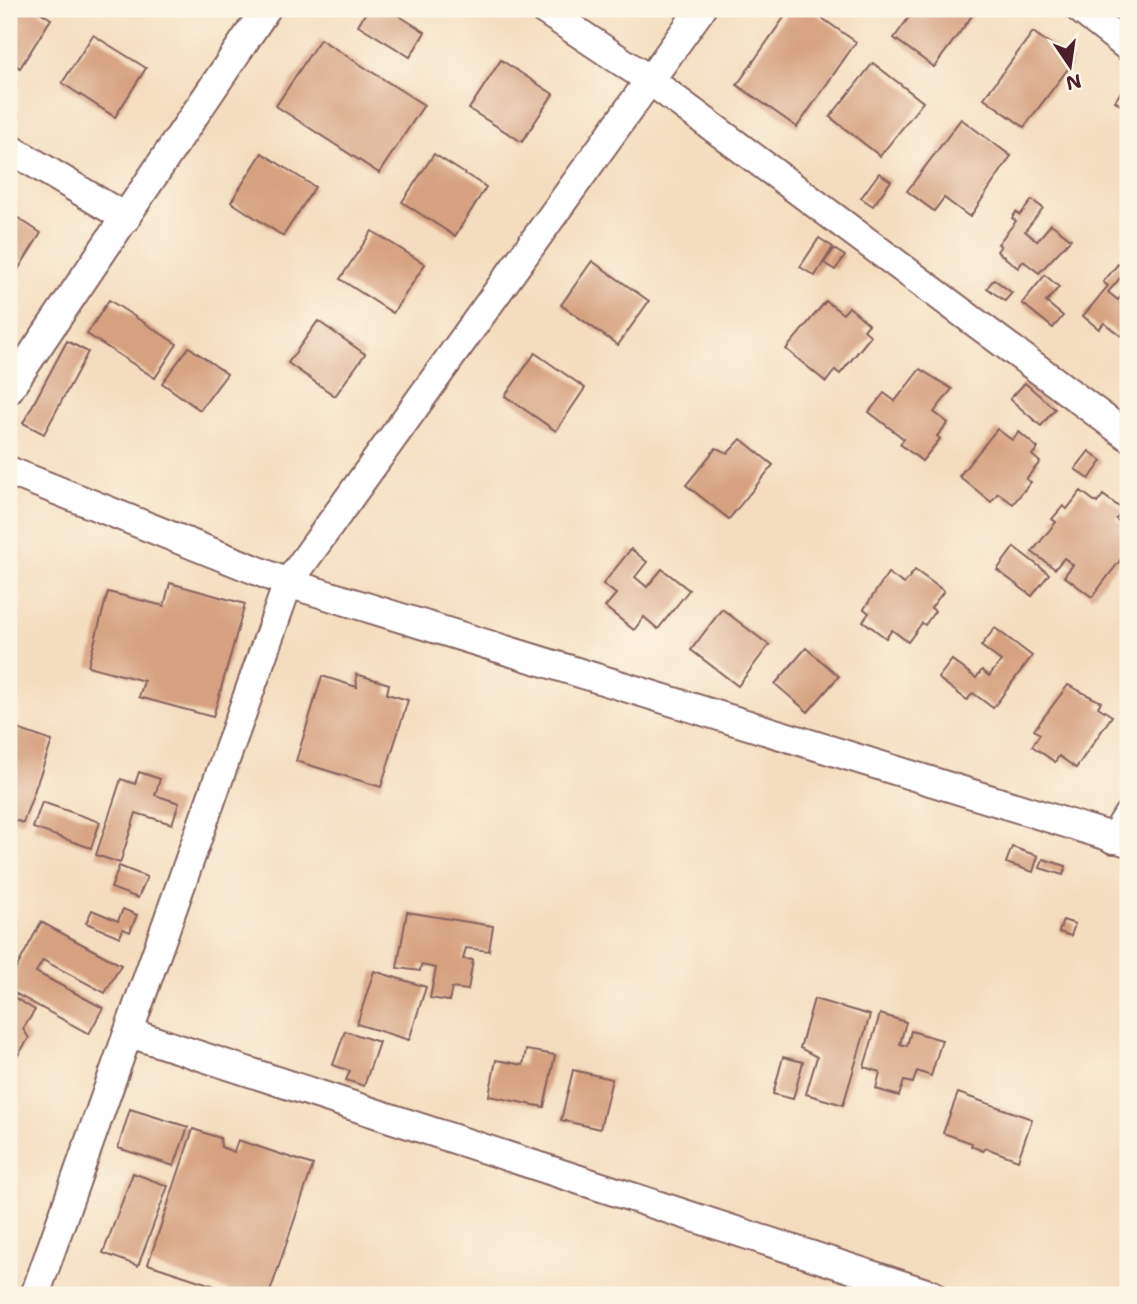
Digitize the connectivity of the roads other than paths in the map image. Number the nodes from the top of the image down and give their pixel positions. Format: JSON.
{"nodes":[{"id":1,"x":265,"y":9,"type":"edge"},
{"id":2,"x":543,"y":9,"type":"edge"},
{"id":3,"x":701,"y":9,"type":"edge"},
{"id":4,"x":1080,"y":9,"type":"edge"},
{"id":5,"x":1128,"y":47,"type":"edge"},
{"id":6,"x":649,"y":79,"type":"junction"},
{"id":7,"x":9,"y":148,"type":"edge"},
{"id":8,"x":126,"y":219,"type":"junction"},
{"id":9,"x":9,"y":389,"type":"edge"},
{"id":10,"x":1128,"y":436,"type":"edge"},
{"id":11,"x":9,"y":471,"type":"edge"},
{"id":12,"x":288,"y":583,"type":"junction"},
{"id":13,"x":1128,"y":815,"type":"edge"},
{"id":14,"x":1120,"y":840,"type":"edge"},
{"id":15,"x":130,"y":1032,"type":"junction"},
{"id":16,"x":35,"y":1295,"type":"edge"},
{"id":17,"x":932,"y":1295,"type":"edge"}],
"edges":[{"from":1,"to":8,"type":"street"},
{"from":2,"to":6,"type":"street"},
{"from":3,"to":6,"type":"street"},
{"from":4,"to":5,"type":"street"},
{"from":6,"to":10,"type":"street"},
{"from":6,"to":12,"type":"street"},
{"from":7,"to":8,"type":"street"},
{"from":8,"to":9,"type":"street"},
{"from":11,"to":12,"type":"street"},
{"from":12,"to":14,"type":"street"},
{"from":12,"to":15,"type":"street"},
{"from":13,"to":14,"type":"street"},
{"from":15,"to":16,"type":"street"},
{"from":15,"to":17,"type":"street"}]}
